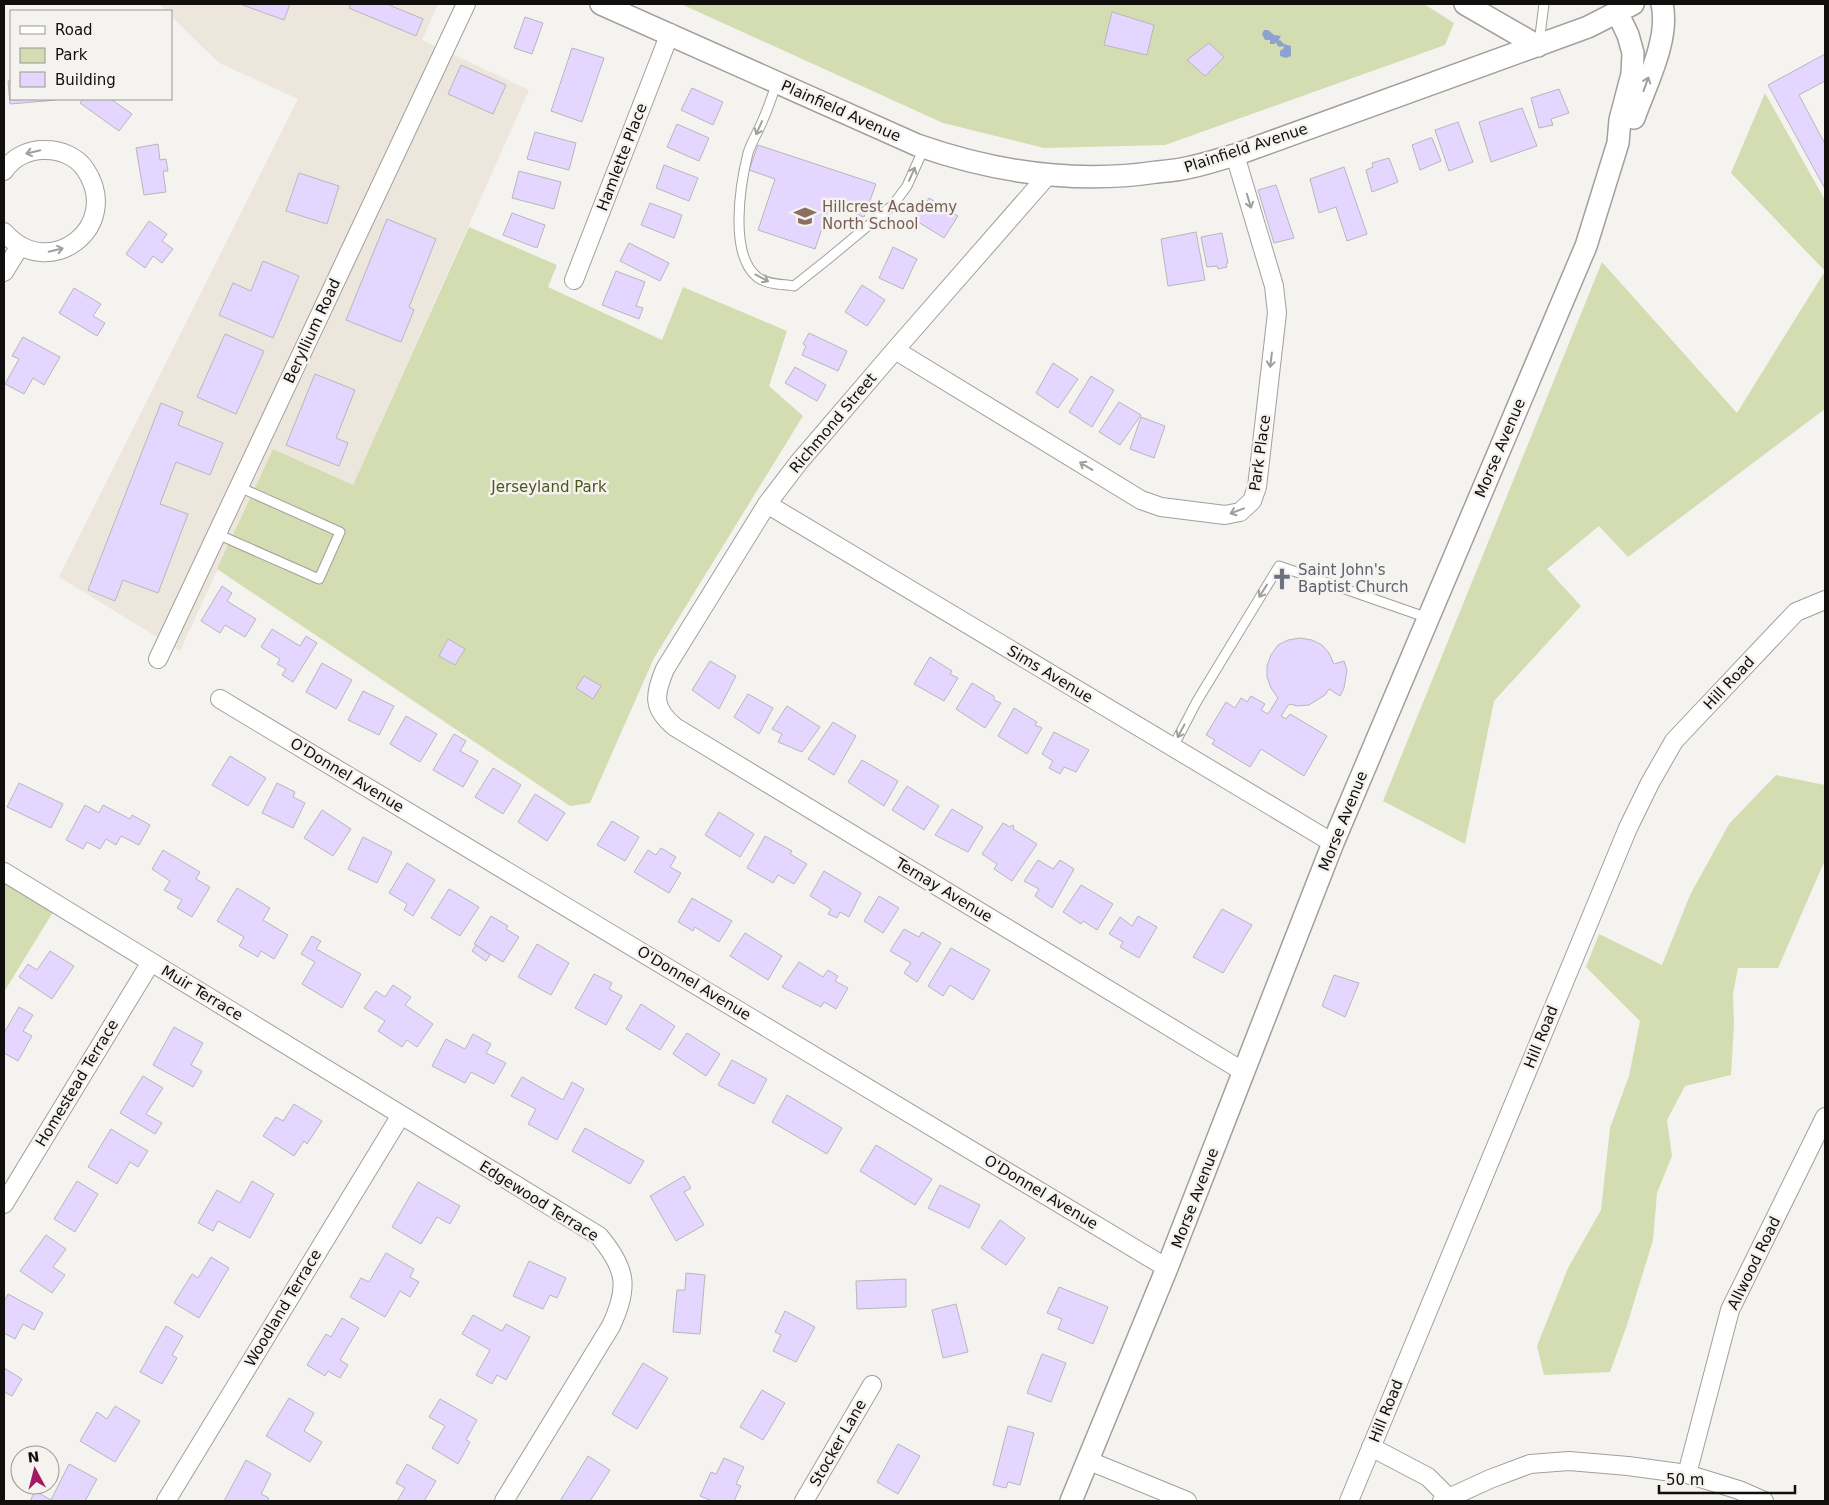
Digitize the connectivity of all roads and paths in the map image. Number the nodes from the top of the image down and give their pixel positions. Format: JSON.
{"nodes":[{"id":1,"x":466,"y":4,"type":"edge"},
{"id":2,"x":601,"y":4,"type":"edge"},
{"id":3,"x":1465,"y":4,"type":"edge"},
{"id":4,"x":1544,"y":4,"type":"edge"},
{"id":5,"x":1662,"y":4,"type":"edge"},
{"id":6,"x":1625,"y":8,"type":"edge"},
{"id":7,"x":670,"y":34,"type":"junction"},
{"id":8,"x":1538,"y":46,"type":"junction"},
{"id":9,"x":777,"y":82,"type":"junction"},
{"id":10,"x":1618,"y":143,"type":"junction"},
{"id":11,"x":924,"y":147,"type":"junction"},
{"id":12,"x":1235,"y":155,"type":"junction"},
{"id":13,"x":4,"y":171,"type":"edge"},
{"id":14,"x":1048,"y":175,"type":"junction"},
{"id":15,"x":4,"y":232,"type":"edge"},
{"id":16,"x":20,"y":246,"type":"junction"},
{"id":17,"x":4,"y":272,"type":"edge"},
{"id":18,"x":574,"y":280,"type":"dead end"},
{"id":19,"x":895,"y":350,"type":"junction"},
{"id":20,"x":239,"y":487,"type":"junction"},
{"id":21,"x":767,"y":504,"type":"junction"},
{"id":22,"x":217,"y":534,"type":"junction"},
{"id":23,"x":1825,"y":600,"type":"edge"},
{"id":24,"x":1428,"y":618,"type":"junction"},
{"id":25,"x":158,"y":659,"type":"dead end"},
{"id":26,"x":656,"y":698,"type":"joint"},
{"id":27,"x":220,"y":699,"type":"dead end"},
{"id":28,"x":1172,"y":747,"type":"junction"},
{"id":29,"x":1333,"y":843,"type":"junction"},
{"id":30,"x":4,"y":872,"type":"edge"},
{"id":31,"x":151,"y":962,"type":"junction"},
{"id":32,"x":1244,"y":1072,"type":"junction"},
{"id":33,"x":401,"y":1115,"type":"junction"},
{"id":34,"x":1825,"y":1117,"type":"edge"},
{"id":35,"x":4,"y":1204,"type":"edge"},
{"id":36,"x":1167,"y":1268,"type":"junction"},
{"id":37,"x":872,"y":1385,"type":"dead end"},
{"id":38,"x":1371,"y":1447,"type":"junction"},
{"id":39,"x":1087,"y":1460,"type":"junction"},
{"id":40,"x":1687,"y":1474,"type":"junction"},
{"id":41,"x":1445,"y":1499,"type":"edge"},
{"id":42,"x":166,"y":1501,"type":"edge"},
{"id":43,"x":504,"y":1501,"type":"edge"},
{"id":44,"x":804,"y":1501,"type":"edge"},
{"id":45,"x":1071,"y":1501,"type":"edge"},
{"id":46,"x":1187,"y":1501,"type":"edge"},
{"id":47,"x":1348,"y":1501,"type":"edge"},
{"id":48,"x":1764,"y":1501,"type":"edge"}],
"edges":[{"from":1,"to":20,"type":"street","name":"Beryllium Road"},
{"from":2,"to":7,"type":"street","name":"Plainfield Avenue"},
{"from":3,"to":8,"type":"street"},
{"from":4,"to":8,"type":"lane"},
{"from":10,"to":5,"type":"street","name":"Morse Avenue","one_way":true},
{"from":6,"to":8,"type":"street","name":"Plainfield Avenue"},
{"from":6,"to":10,"type":"street","name":"Morse Avenue"},
{"from":7,"to":9,"type":"street","name":"Plainfield Avenue"},
{"from":7,"to":18,"type":"street","name":"Hamlette Place"},
{"from":8,"to":12,"type":"street","name":"Plainfield Avenue"},
{"from":9,"to":11,"type":"street","name":"Plainfield Avenue"},
{"from":9,"to":11,"type":"lane","one_way":true},
{"from":10,"to":24,"type":"street","name":"Morse Avenue"},
{"from":11,"to":14,"type":"street","name":"Plainfield Avenue"},
{"from":12,"to":14,"type":"street","name":"Plainfield Avenue"},
{"from":12,"to":19,"type":"street","name":"Park Place","one_way":true},
{"from":16,"to":13,"type":"street","one_way":true},
{"from":14,"to":19,"type":"street","name":"Richmond Street"},
{"from":15,"to":16,"type":"street"},
{"from":16,"to":17,"type":"street"},
{"from":19,"to":21,"type":"street","name":"Richmond Street"},
{"from":20,"to":22,"type":"street","name":"Beryllium Road"},
{"from":20,"to":22,"type":"lane"},
{"from":21,"to":26,"type":"street","name":"Richmond Street"},
{"from":21,"to":28,"type":"street","name":"Sims Avenue"},
{"from":22,"to":25,"type":"street","name":"Beryllium Road"},
{"from":23,"to":38,"type":"street","name":"Hill Road"},
{"from":24,"to":28,"type":"lane","one_way":true},
{"from":24,"to":29,"type":"street","name":"Morse Avenue"},
{"from":26,"to":32,"type":"street","name":"Ternay Avenue"},
{"from":27,"to":36,"type":"street","name":"O'Donnel Avenue"},
{"from":28,"to":29,"type":"street","name":"Sims Avenue"},
{"from":29,"to":32,"type":"street","name":"Morse Avenue"},
{"from":30,"to":31,"type":"street","name":"Muir Terrace"},
{"from":31,"to":33,"type":"street","name":"Muir Terrace"},
{"from":31,"to":35,"type":"street","name":"Homestead Terrace"},
{"from":32,"to":36,"type":"street","name":"Morse Avenue"},
{"from":33,"to":42,"type":"street","name":"Woodland Terrace"},
{"from":33,"to":43,"type":"street","name":"Edgewood Terrace"},
{"from":34,"to":40,"type":"street","name":"Allwood Road"},
{"from":36,"to":39,"type":"street","name":"Morse Avenue"},
{"from":37,"to":44,"type":"street","name":"Stocker Lane"},
{"from":38,"to":41,"type":"street"},
{"from":38,"to":47,"type":"street","name":"Hill Road"},
{"from":39,"to":45,"type":"street","name":"Morse Avenue"},
{"from":39,"to":46,"type":"street"},
{"from":40,"to":41,"type":"street"},
{"from":40,"to":48,"type":"street"}]}
